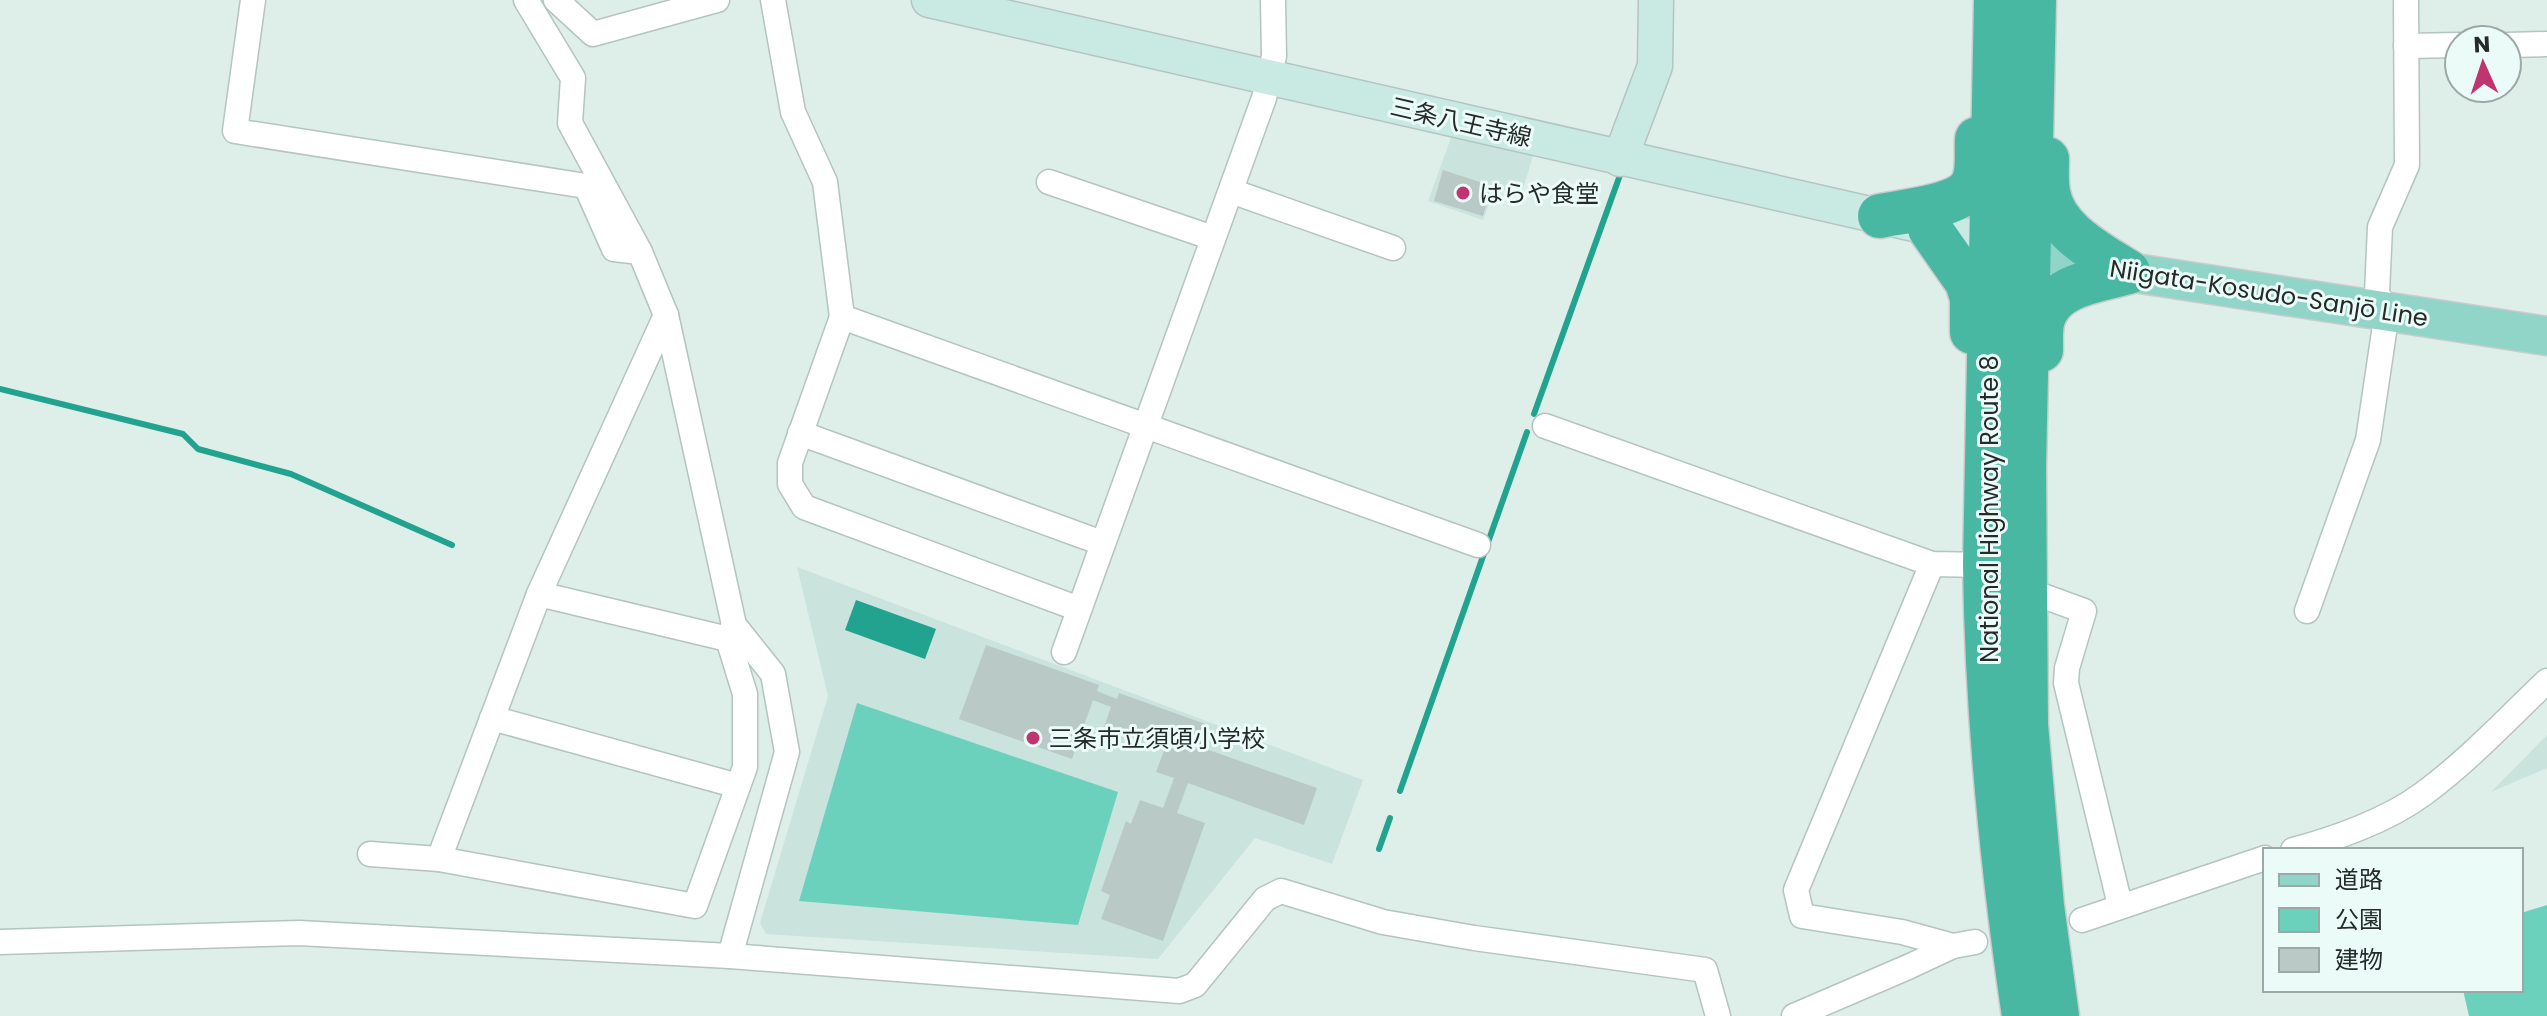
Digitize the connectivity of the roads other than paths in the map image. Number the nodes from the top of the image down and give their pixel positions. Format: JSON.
{"nodes":[{"id":1,"x":253,"y":0,"type":"edge"},
{"id":2,"x":526,"y":0,"type":"edge"},
{"id":3,"x":556,"y":0,"type":"edge"},
{"id":4,"x":717,"y":0,"type":"edge"},
{"id":5,"x":773,"y":0,"type":"edge"},
{"id":6,"x":929,"y":0,"type":"edge"},
{"id":7,"x":1273,"y":0,"type":"edge"},
{"id":8,"x":1656,"y":0,"type":"edge"},
{"id":9,"x":2406,"y":0,"type":"edge"},
{"id":10,"x":2009,"y":4,"type":"edge"},
{"id":11,"x":2547,"y":44,"type":"edge"},
{"id":12,"x":2443,"y":45,"type":"edge"},
{"id":13,"x":2523,"y":45,"type":"edge"},
{"id":14,"x":2406,"y":46,"type":"junction"},
{"id":15,"x":2033,"y":58,"type":"junction"},
{"id":16,"x":1270,"y":78,"type":"junction"},
{"id":17,"x":1620,"y":159,"type":"junction"},
{"id":18,"x":1049,"y":182,"type":"dead end"},
{"id":19,"x":1231,"y":191,"type":"junction"},
{"id":20,"x":1880,"y":216,"type":"junction"},
{"id":21,"x":1930,"y":229,"type":"junction"},
{"id":22,"x":1213,"y":238,"type":"junction"},
{"id":23,"x":2010,"y":246,"type":"junction"},
{"id":24,"x":1393,"y":248,"type":"dead end"},
{"id":25,"x":640,"y":252,"type":"junction"},
{"id":26,"x":2128,"y":272,"type":"junction"},
{"id":27,"x":2387,"y":312,"type":"junction"},
{"id":28,"x":666,"y":315,"type":"junction"},
{"id":29,"x":842,"y":317,"type":"junction"},
{"id":30,"x":2547,"y":336,"type":"edge"},
{"id":31,"x":1988,"y":417,"type":"junction"},
{"id":32,"x":1545,"y":426,"type":"dead end"},
{"id":33,"x":1144,"y":427,"type":"junction"},
{"id":34,"x":800,"y":433,"type":"junction"},
{"id":35,"x":2024,"y":467,"type":"junction"},
{"id":36,"x":1102,"y":543,"type":"junction"},
{"id":37,"x":1478,"y":545,"type":"dead end"},
{"id":38,"x":1932,"y":564,"type":"junction"},
{"id":39,"x":1985,"y":565,"type":"junction"},
{"id":40,"x":2024,"y":589,"type":"junction"},
{"id":41,"x":539,"y":594,"type":"junction"},
{"id":42,"x":1079,"y":609,"type":"junction"},
{"id":43,"x":2307,"y":611,"type":"dead end"},
{"id":44,"x":731,"y":632,"type":"junction"},
{"id":45,"x":1064,"y":652,"type":"dead end"},
{"id":46,"x":2547,"y":681,"type":"edge"},
{"id":47,"x":492,"y":718,"type":"junction"},
{"id":48,"x":738,"y":786,"type":"junction"},
{"id":49,"x":2301,"y":848,"type":"edge"},
{"id":50,"x":370,"y":854,"type":"dead end"},
{"id":51,"x":439,"y":859,"type":"junction"},
{"id":52,"x":2263,"y":859,"type":"edge"},
{"id":53,"x":2120,"y":905,"type":"junction"},
{"id":54,"x":2082,"y":920,"type":"dead end"},
{"id":55,"x":0,"y":942,"type":"edge"},
{"id":56,"x":730,"y":956,"type":"junction"},
{"id":57,"x":1718,"y":1016,"type":"edge"},
{"id":58,"x":1794,"y":1016,"type":"edge"},
{"id":59,"x":2024,"y":1016,"type":"edge"},
{"id":60,"x":2057,"y":1016,"type":"edge"}],
"edges":[{"from":1,"to":25,"type":"street"},
{"from":2,"to":25,"type":"street"},
{"from":3,"to":4,"type":"street"},
{"from":5,"to":29,"type":"street"},
{"from":6,"to":16,"type":"main road","name":"三条八王寺線"},
{"from":7,"to":16,"type":"street"},
{"from":8,"to":17,"type":"main road"},
{"from":9,"to":14,"type":"street"},
{"from":10,"to":15,"type":"highway","name":"National Highway Route 8"},
{"from":10,"to":20,"type":"highway"},
{"from":10,"to":23,"type":"highway","name":"National Highway Route 8"},
{"from":11,"to":13,"type":"street"},
{"from":12,"to":14,"type":"street"},
{"from":14,"to":27,"type":"street"},
{"from":15,"to":23,"type":"highway","name":"National Highway Route 8"},
{"from":15,"to":26,"type":"highway"},
{"from":16,"to":17,"type":"main road","name":"三条八王寺線"},
{"from":16,"to":19,"type":"street"},
{"from":17,"to":20,"type":"main road","name":"三条八王寺線"},
{"from":18,"to":22,"type":"street"},
{"from":19,"to":22,"type":"street"},
{"from":19,"to":24,"type":"street"},
{"from":20,"to":21,"type":"main road","name":"三条八王寺線"},
{"from":21,"to":23,"type":"main road","name":"三条八王寺線"},
{"from":21,"to":31,"type":"highway"},
{"from":22,"to":33,"type":"street"},
{"from":23,"to":26,"type":"main road","name":"Niigata-Kosudo-Sanjō Line"},
{"from":23,"to":31,"type":"highway","name":"National Highway Route 8"},
{"from":23,"to":35,"type":"highway","name":"National Highway Route 8"},
{"from":25,"to":28,"type":"street"},
{"from":26,"to":27,"type":"main road","name":"Niigata-Kosudo-Sanjō Line"},
{"from":26,"to":35,"type":"highway"},
{"from":27,"to":30,"type":"main road","name":"Niigata-Kosudo-Sanjō Line"},
{"from":27,"to":43,"type":"street"},
{"from":28,"to":41,"type":"street"},
{"from":28,"to":44,"type":"street"},
{"from":29,"to":33,"type":"street"},
{"from":29,"to":34,"type":"street"},
{"from":31,"to":39,"type":"highway","name":"National Highway Route 8"},
{"from":32,"to":38,"type":"street"},
{"from":33,"to":36,"type":"street"},
{"from":33,"to":37,"type":"street"},
{"from":34,"to":36,"type":"street"},
{"from":34,"to":42,"type":"street"},
{"from":35,"to":40,"type":"highway","name":"National Highway Route 8"},
{"from":36,"to":42,"type":"street"},
{"from":38,"to":39,"type":"street"},
{"from":38,"to":58,"type":"street"},
{"from":39,"to":59,"type":"highway","name":"National Highway Route 8"},
{"from":40,"to":53,"type":"street"},
{"from":40,"to":60,"type":"highway","name":"National Highway Route 8"},
{"from":41,"to":44,"type":"street"},
{"from":41,"to":47,"type":"street"},
{"from":42,"to":45,"type":"street"},
{"from":44,"to":48,"type":"street"},
{"from":44,"to":56,"type":"street"},
{"from":46,"to":49,"type":"street"},
{"from":47,"to":48,"type":"street"},
{"from":47,"to":51,"type":"street"},
{"from":48,"to":51,"type":"street"},
{"from":50,"to":51,"type":"street"},
{"from":52,"to":53,"type":"street"},
{"from":53,"to":54,"type":"street"},
{"from":55,"to":56,"type":"street"},
{"from":56,"to":57,"type":"street"}]}
